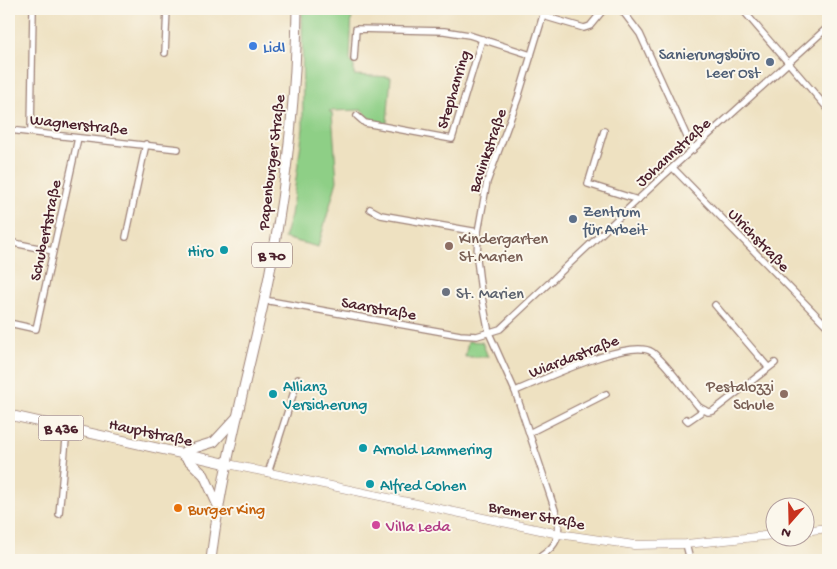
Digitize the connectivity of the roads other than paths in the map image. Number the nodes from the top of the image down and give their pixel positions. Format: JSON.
{"nodes":[{"id":1,"x":33,"y":9,"type":"edge"},
{"id":2,"x":167,"y":9,"type":"edge"},
{"id":3,"x":296,"y":9,"type":"edge"},
{"id":4,"x":545,"y":9,"type":"edge"},
{"id":5,"x":604,"y":9,"type":"edge"},
{"id":6,"x":621,"y":9,"type":"edge"},
{"id":7,"x":742,"y":9,"type":"edge"},
{"id":8,"x":543,"y":16,"type":"junction"},
{"id":9,"x":828,"y":27,"type":"edge"},
{"id":10,"x":482,"y":39,"type":"junction"},
{"id":11,"x":165,"y":53,"type":"dead end"},
{"id":12,"x":531,"y":55,"type":"junction"},
{"id":13,"x":354,"y":59,"type":"dead end"},
{"id":14,"x":790,"y":64,"type":"junction"},
{"id":15,"x":828,"y":109,"type":"edge"},
{"id":16,"x":357,"y":116,"type":"dead end"},
{"id":17,"x":9,"y":130,"type":"edge"},
{"id":18,"x":604,"y":130,"type":"dead end"},
{"id":19,"x":31,"y":131,"type":"junction"},
{"id":20,"x":78,"y":138,"type":"junction"},
{"id":21,"x":146,"y":144,"type":"junction"},
{"id":22,"x":178,"y":149,"type":"dead end"},
{"id":23,"x":693,"y":150,"type":"junction"},
{"id":24,"x":673,"y":168,"type":"junction"},
{"id":25,"x":638,"y":200,"type":"junction"},
{"id":26,"x":370,"y":209,"type":"dead end"},
{"id":27,"x":478,"y":232,"type":"junction"},
{"id":28,"x":126,"y":237,"type":"dead end"},
{"id":29,"x":9,"y":242,"type":"edge"},
{"id":30,"x":54,"y":251,"type":"junction"},
{"id":31,"x":264,"y":300,"type":"junction"},
{"id":32,"x":715,"y":305,"type":"dead end"},
{"id":33,"x":9,"y":323,"type":"edge"},
{"id":34,"x":828,"y":328,"type":"edge"},
{"id":35,"x":489,"y":333,"type":"junction"},
{"id":36,"x":775,"y":363,"type":"dead end"},
{"id":37,"x":768,"y":367,"type":"junction"},
{"id":38,"x":298,"y":379,"type":"dead end"},
{"id":39,"x":516,"y":391,"type":"junction"},
{"id":40,"x":606,"y":394,"type":"dead end"},
{"id":41,"x":704,"y":410,"type":"junction"},
{"id":42,"x":9,"y":415,"type":"edge"},
{"id":43,"x":238,"y":417,"type":"junction"},
{"id":44,"x":686,"y":419,"type":"dead end"},
{"id":45,"x":67,"y":429,"type":"junction"},
{"id":46,"x":529,"y":434,"type":"junction"},
{"id":47,"x":179,"y":451,"type":"junction"},
{"id":48,"x":228,"y":464,"type":"junction"},
{"id":49,"x":268,"y":473,"type":"junction"},
{"id":50,"x":219,"y":508,"type":"junction"},
{"id":51,"x":59,"y":514,"type":"dead end"},
{"id":52,"x":828,"y":528,"type":"edge"},
{"id":53,"x":814,"y":530,"type":"edge"},
{"id":54,"x":559,"y":534,"type":"junction"},
{"id":55,"x":764,"y":536,"type":"edge"},
{"id":56,"x":686,"y":544,"type":"junction"},
{"id":57,"x":210,"y":560,"type":"edge"},
{"id":58,"x":535,"y":560,"type":"edge"},
{"id":59,"x":690,"y":560,"type":"edge"}],
"edges":[{"from":1,"to":19,"type":"street"},
{"from":2,"to":11,"type":"street"},
{"from":3,"to":31,"type":"main road","name":"Papenburger Straße","number":"B 70"},
{"from":4,"to":8,"type":"street","name":"Bavinkstraße"},
{"from":5,"to":8,"type":"street"},
{"from":6,"to":23,"type":"street"},
{"from":7,"to":14,"type":"street"},
{"from":8,"to":12,"type":"street","name":"Bavinkstraße"},
{"from":9,"to":14,"type":"street","name":"Johannstraße"},
{"from":10,"to":12,"type":"street"},
{"from":10,"to":13,"type":"street"},
{"from":10,"to":16,"type":"street","name":"Stephanring"},
{"from":12,"to":27,"type":"street","name":"Bavinkstraße"},
{"from":14,"to":15,"type":"street"},
{"from":14,"to":23,"type":"street","name":"Johannstraße"},
{"from":17,"to":19,"type":"street","name":"Wagnerstraße"},
{"from":18,"to":25,"type":"street"},
{"from":19,"to":20,"type":"street","name":"Wagnerstraße"},
{"from":20,"to":21,"type":"street","name":"Wagnerstraße"},
{"from":20,"to":30,"type":"street","name":"Schubertstraße"},
{"from":21,"to":22,"type":"street","name":"Wagnerstraße"},
{"from":21,"to":28,"type":"street","name":"Wagnerstraße"},
{"from":23,"to":24,"type":"street","name":"Johannstraße"},
{"from":24,"to":25,"type":"street","name":"Johannstraße"},
{"from":24,"to":34,"type":"street","name":"Ulrichstraße"},
{"from":25,"to":35,"type":"street","name":"Johannstraße"},
{"from":26,"to":27,"type":"street"},
{"from":27,"to":35,"type":"street","name":"Bavinkstraße"},
{"from":29,"to":30,"type":"street"},
{"from":30,"to":33,"type":"street","name":"Schubertstraße"},
{"from":31,"to":35,"type":"street","name":"Saarstraße"},
{"from":31,"to":43,"type":"main road","name":"Papenburger Straße","number":"B 70"},
{"from":32,"to":37,"type":"street"},
{"from":35,"to":39,"type":"street","name":"Bavinkstraße"},
{"from":36,"to":37,"type":"street"},
{"from":37,"to":41,"type":"street"},
{"from":38,"to":49,"type":"street"},
{"from":39,"to":41,"type":"street","name":"Wiardastraße"},
{"from":39,"to":46,"type":"street","name":"Bavinkstraße"},
{"from":40,"to":46,"type":"street"},
{"from":41,"to":44,"type":"street"},
{"from":42,"to":45,"type":"main road","name":"Hauptstraße","number":"B 436"},
{"from":43,"to":47,"type":"main road"},
{"from":43,"to":48,"type":"main road","name":"Papenburger Straße","number":"B 70"},
{"from":45,"to":47,"type":"main road","name":"Hauptstraße","number":"B 436"},
{"from":45,"to":51,"type":"street"},
{"from":46,"to":54,"type":"street","name":"Bavinkstraße"},
{"from":47,"to":48,"type":"main road","name":"Hauptstraße","number":"B 436"},
{"from":47,"to":50,"type":"main road"},
{"from":48,"to":49,"type":"main road","name":"Bremer Straße"},
{"from":48,"to":50,"type":"main road","number":"B 70"},
{"from":49,"to":54,"type":"main road","name":"Bremer Straße"},
{"from":50,"to":57,"type":"main road","number":"B 70"},
{"from":52,"to":53,"type":"main road"},
{"from":54,"to":56,"type":"main road","name":"Bremer Straße"},
{"from":54,"to":58,"type":"street"},
{"from":55,"to":56,"type":"main road","name":"Bremer Straße"},
{"from":56,"to":59,"type":"street"}]}
